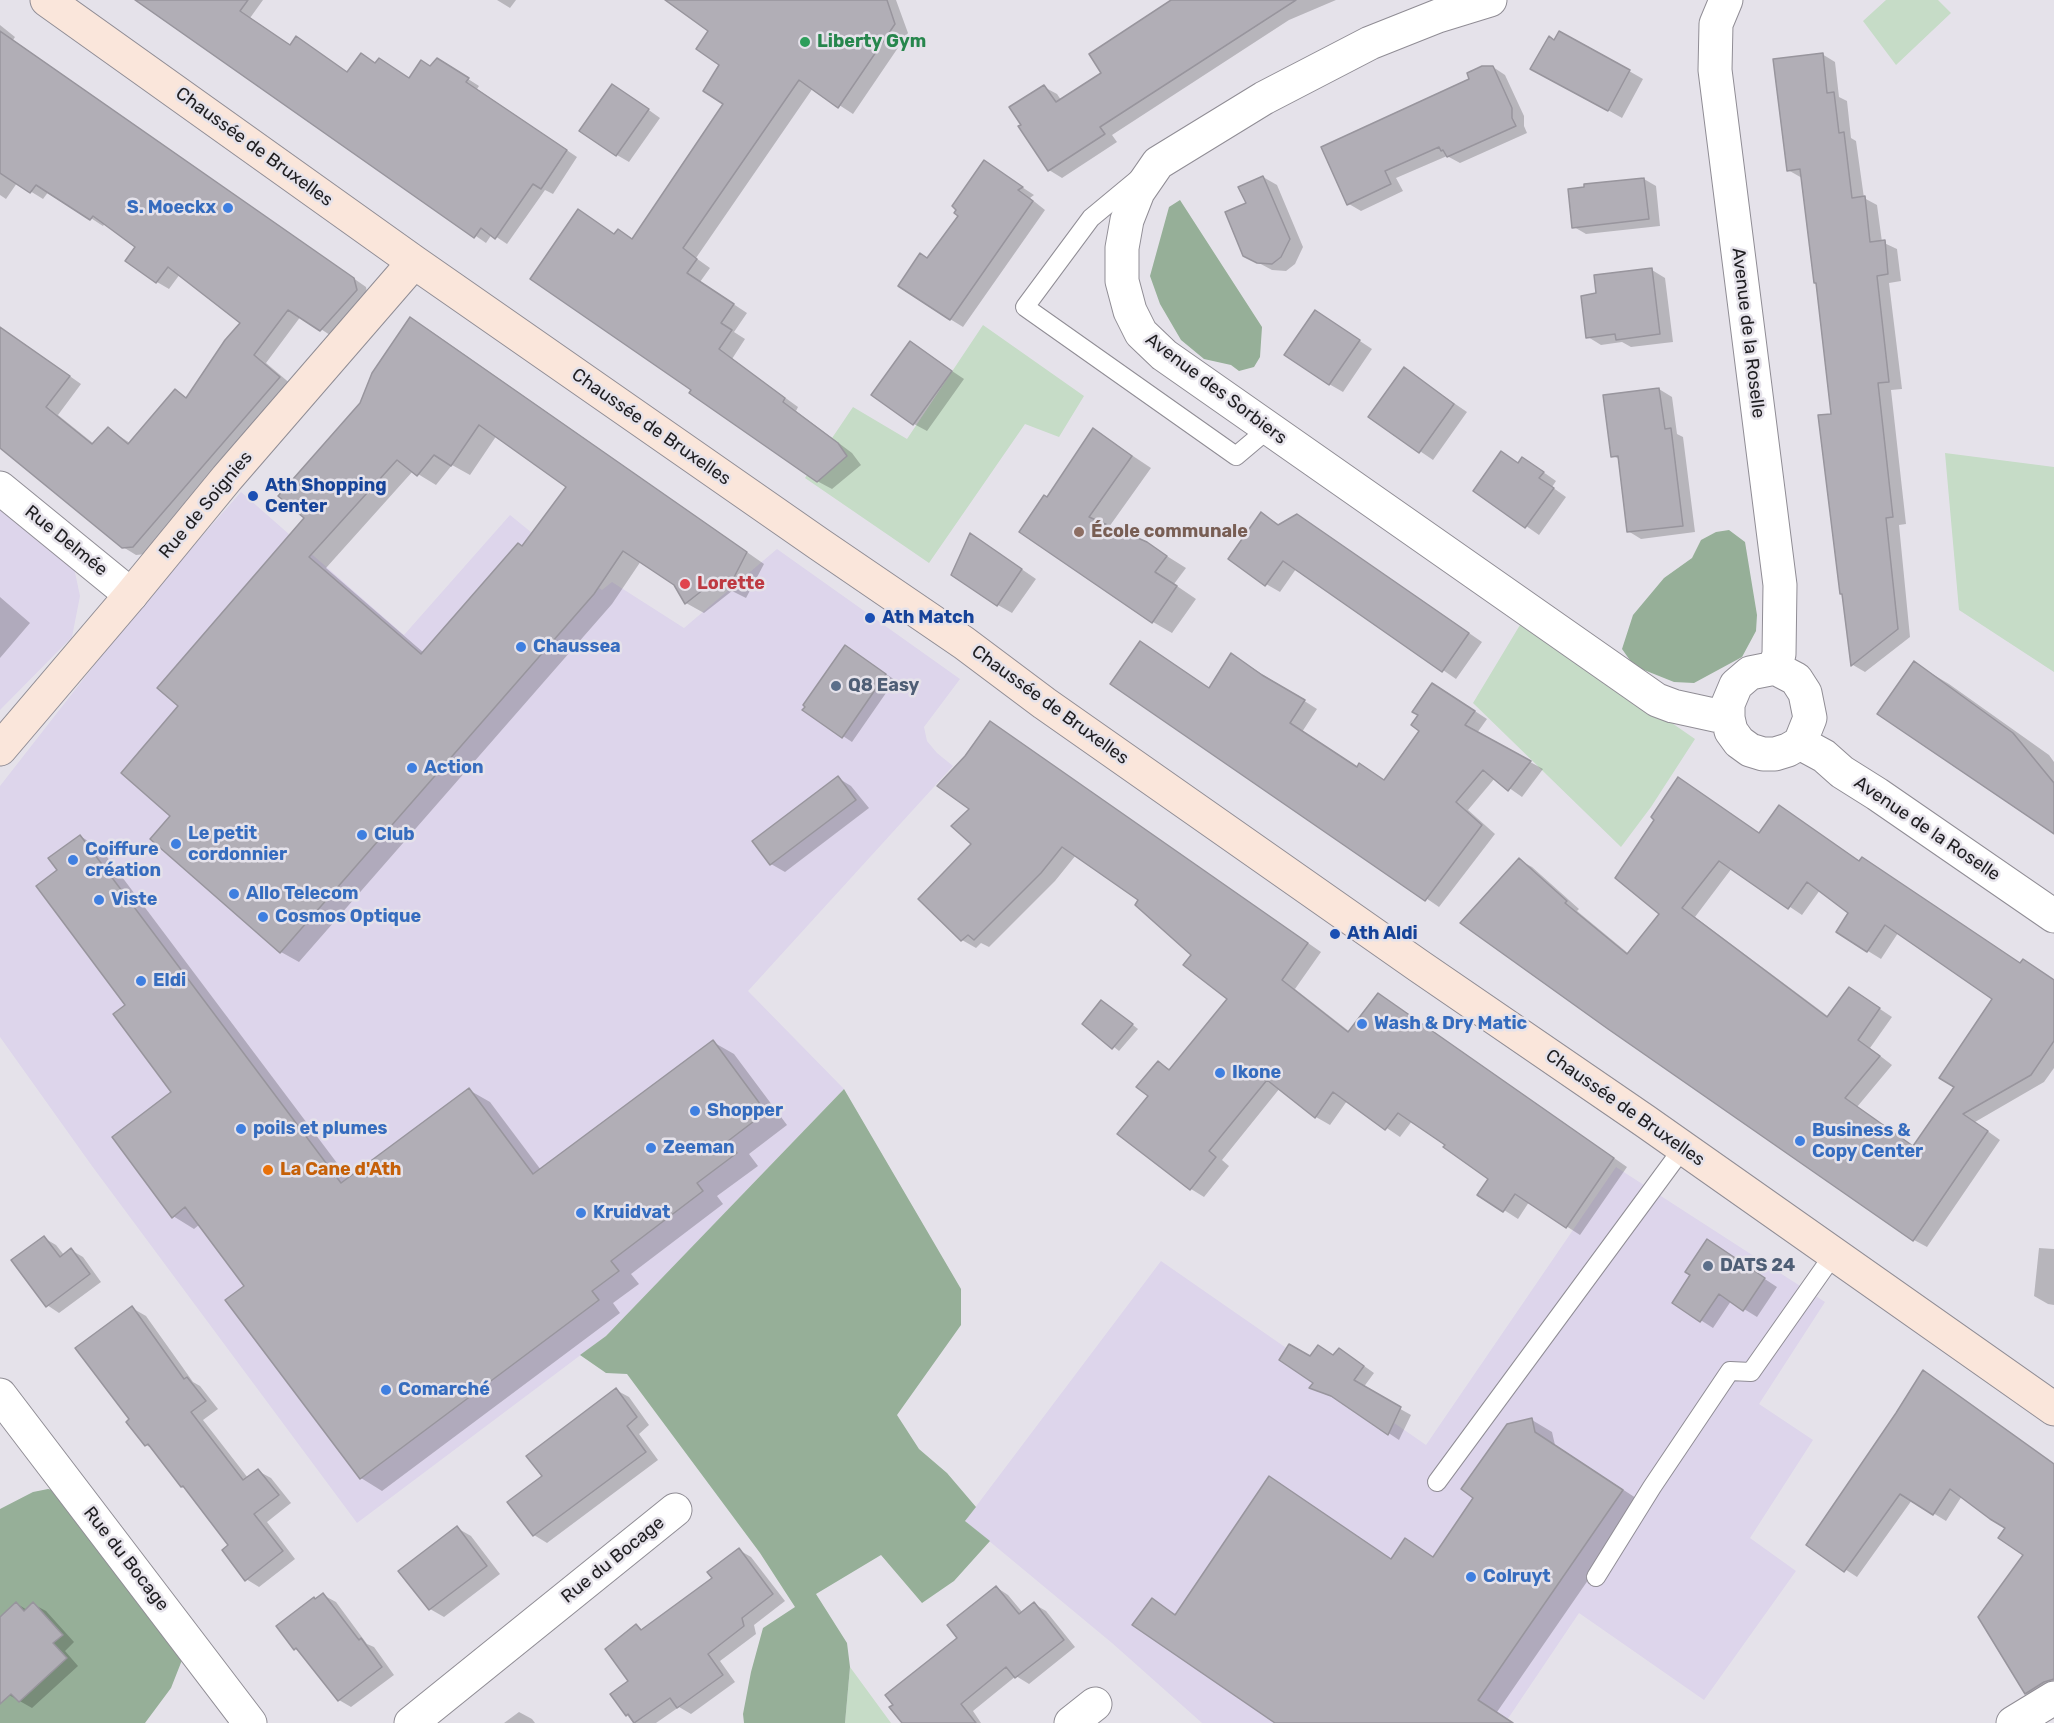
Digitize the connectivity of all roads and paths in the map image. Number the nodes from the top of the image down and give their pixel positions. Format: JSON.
{"nodes":[{"id":1,"x":46,"y":0,"type":"edge"},
{"id":2,"x":1490,"y":0,"type":"edge"},
{"id":3,"x":1726,"y":0,"type":"edge"},
{"id":4,"x":1158,"y":163,"type":"junction"},
{"id":5,"x":414,"y":262,"type":"junction"},
{"id":6,"x":1268,"y":429,"type":"junction"},
{"id":7,"x":0,"y":488,"type":"edge"},
{"id":8,"x":131,"y":595,"type":"junction"},
{"id":9,"x":1775,"y":668,"type":"junction"},
{"id":10,"x":1728,"y":718,"type":"junction"},
{"id":11,"x":1800,"y":743,"type":"junction"},
{"id":12,"x":0,"y":749,"type":"edge"},
{"id":13,"x":2054,"y":916,"type":"edge"},
{"id":14,"x":1683,"y":1148,"type":"junction"},
{"id":15,"x":1834,"y":1254,"type":"junction"},
{"id":16,"x":0,"y":1395,"type":"edge"},
{"id":17,"x":2054,"y":1409,"type":"edge"},
{"id":18,"x":1437,"y":1482,"type":"dead end"},
{"id":19,"x":675,"y":1510,"type":"dead end"},
{"id":20,"x":1596,"y":1577,"type":"dead end"},
{"id":21,"x":2054,"y":1698,"type":"edge"},
{"id":22,"x":250,"y":1723,"type":"edge"},
{"id":23,"x":411,"y":1723,"type":"edge"},
{"id":24,"x":2013,"y":1723,"type":"edge"}],
"edges":[{"from":1,"to":5,"type":"street","name":"Chaussée de Bruxelles"},
{"from":2,"to":4,"type":"street","name":"Avenue des Sorbiers"},
{"from":3,"to":9,"type":"street","name":"Avenue de la Roselle"},
{"from":4,"to":6,"type":"street","name":"Avenue des Sorbiers"},
{"from":4,"to":6,"type":"lane"},
{"from":5,"to":8,"type":"street","name":"Rue de Soignies"},
{"from":5,"to":14,"type":"street","name":"Chaussée de Bruxelles"},
{"from":6,"to":10,"type":"street","name":"Avenue des Sorbiers"},
{"from":7,"to":8,"type":"street","name":"Rue Delmée"},
{"from":8,"to":12,"type":"street","name":"Rue de Soignies"},
{"from":9,"to":10,"type":"street"},
{"from":9,"to":11,"type":"street"},
{"from":10,"to":11,"type":"street"},
{"from":11,"to":13,"type":"street","name":"Avenue de la Roselle"},
{"from":14,"to":15,"type":"street","name":"Chaussée de Bruxelles"},
{"from":14,"to":18,"type":"lane"},
{"from":15,"to":17,"type":"street","name":"Chaussée de Bruxelles"},
{"from":15,"to":20,"type":"lane"},
{"from":16,"to":22,"type":"street","name":"Rue du Bocage"},
{"from":19,"to":23,"type":"street","name":"Rue du Bocage"},
{"from":21,"to":24,"type":"street"}]}
